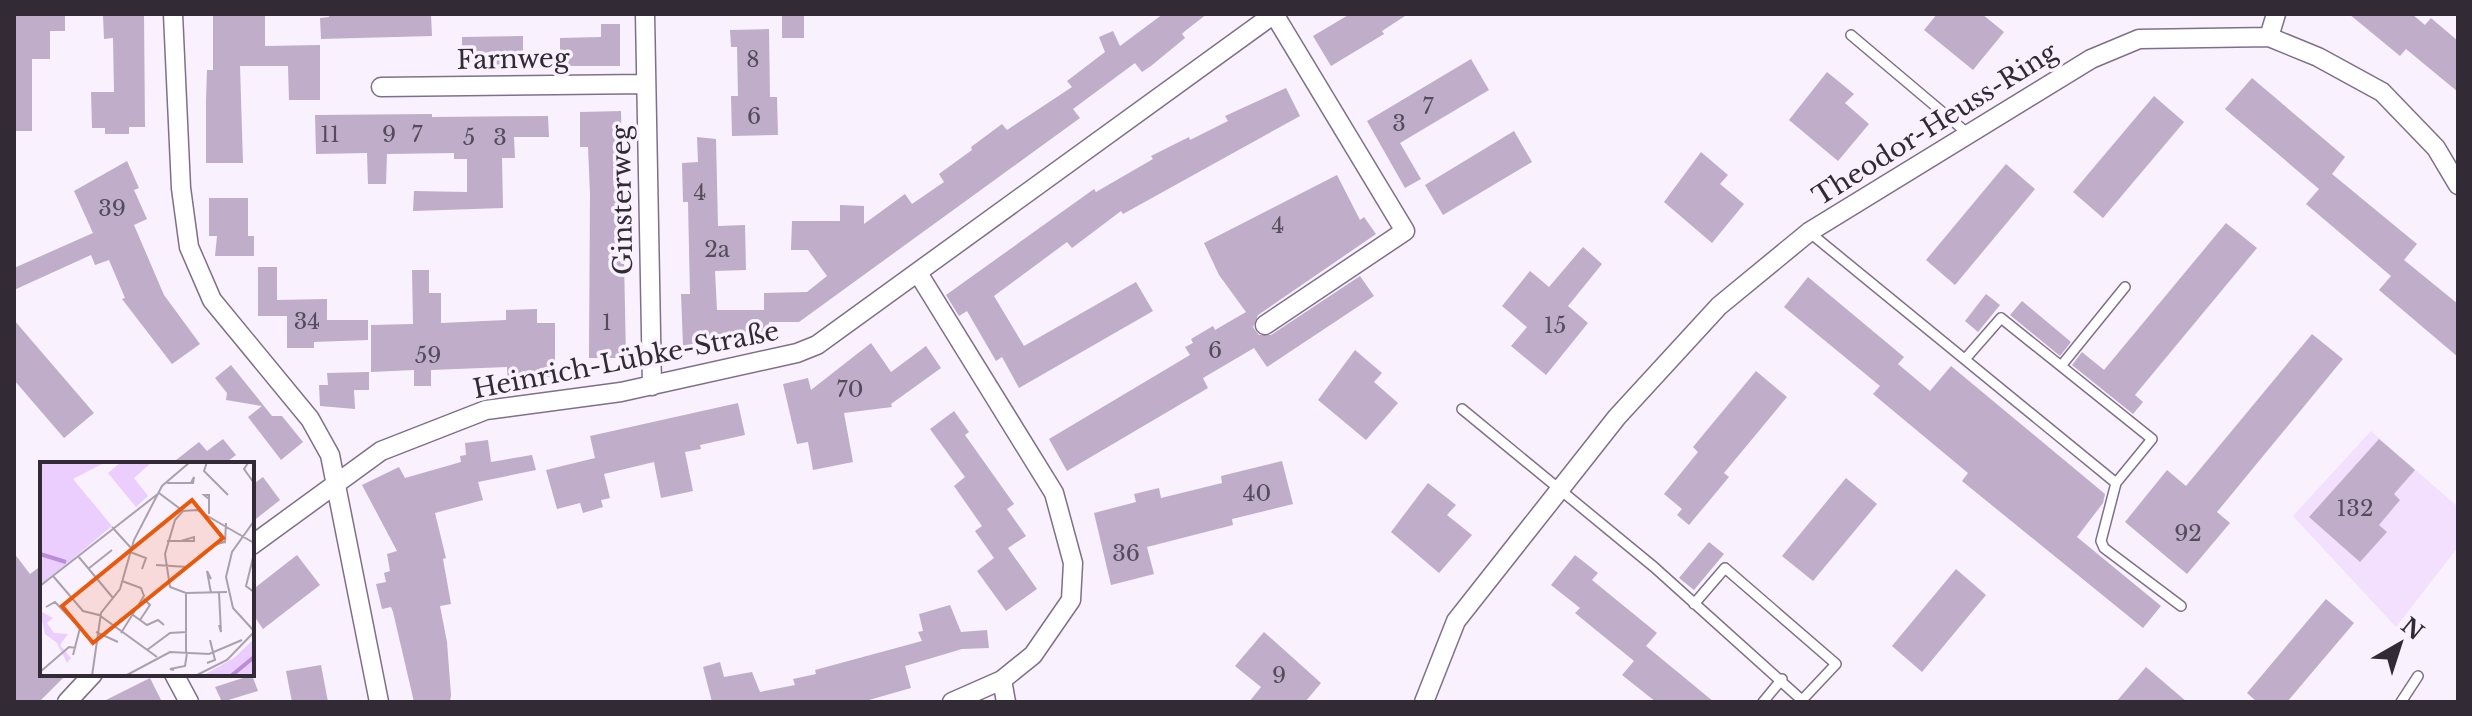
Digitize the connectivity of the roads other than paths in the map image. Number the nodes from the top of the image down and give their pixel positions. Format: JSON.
{"nodes":[{"id":1,"x":173,"y":14,"type":"edge"},
{"id":2,"x":645,"y":14,"type":"edge"},
{"id":3,"x":1274,"y":14,"type":"edge"},
{"id":4,"x":2276,"y":14,"type":"edge"},
{"id":5,"x":1851,"y":35,"type":"dead end"},
{"id":6,"x":2269,"y":37,"type":"junction"},
{"id":7,"x":645,"y":84,"type":"junction"},
{"id":8,"x":381,"y":87,"type":"dead end"},
{"id":9,"x":1966,"y":132,"type":"junction"},
{"id":10,"x":2458,"y":185,"type":"edge"},
{"id":11,"x":1809,"y":232,"type":"junction"},
{"id":12,"x":918,"y":273,"type":"junction"},
{"id":13,"x":2125,"y":287,"type":"dead end"},
{"id":14,"x":1265,"y":325,"type":"dead end"},
{"id":15,"x":1966,"y":358,"type":"junction"},
{"id":16,"x":2061,"y":366,"type":"junction"},
{"id":17,"x":652,"y":386,"type":"junction"},
{"id":18,"x":1462,"y":409,"type":"dead end"},
{"id":19,"x":337,"y":482,"type":"junction"},
{"id":20,"x":2116,"y":483,"type":"junction"},
{"id":21,"x":1559,"y":490,"type":"junction"},
{"id":22,"x":254,"y":544,"type":"edge"},
{"id":23,"x":1694,"y":604,"type":"junction"},
{"id":24,"x":2181,"y":606,"type":"dead end"},
{"id":25,"x":91,"y":676,"type":"edge"},
{"id":26,"x":175,"y":676,"type":"edge"},
{"id":27,"x":2418,"y":676,"type":"dead end"},
{"id":28,"x":1782,"y":679,"type":"junction"},
{"id":29,"x":1002,"y":680,"type":"junction"},
{"id":30,"x":1804,"y":700,"type":"edge"},
{"id":31,"x":67,"y":702,"type":"edge"},
{"id":32,"x":189,"y":702,"type":"edge"},
{"id":33,"x":379,"y":702,"type":"edge"},
{"id":34,"x":952,"y":702,"type":"edge"},
{"id":35,"x":1006,"y":702,"type":"edge"},
{"id":36,"x":1424,"y":702,"type":"edge"},
{"id":37,"x":1763,"y":702,"type":"edge"},
{"id":38,"x":2401,"y":702,"type":"edge"}],
"edges":[{"from":1,"to":19,"type":"street"},
{"from":2,"to":7,"type":"street","name":"Ginsterweg"},
{"from":3,"to":12,"type":"street","name":"Heinrich-Lübke-Straße"},
{"from":3,"to":14,"type":"street"},
{"from":4,"to":6,"type":"street"},
{"from":5,"to":9,"type":"lane"},
{"from":6,"to":9,"type":"street","name":"Theodor-Heuss-Ring"},
{"from":6,"to":10,"type":"street","name":"Theodor-Heuss-Ring"},
{"from":7,"to":8,"type":"street","name":"Farnweg"},
{"from":7,"to":17,"type":"street","name":"Ginsterweg"},
{"from":9,"to":11,"type":"street","name":"Theodor-Heuss-Ring"},
{"from":11,"to":15,"type":"lane","name":"Theodor-Heuss-Ring"},
{"from":11,"to":21,"type":"street","name":"Theodor-Heuss-Ring"},
{"from":12,"to":17,"type":"street","name":"Heinrich-Lübke-Straße"},
{"from":12,"to":29,"type":"street"},
{"from":13,"to":16,"type":"lane"},
{"from":15,"to":16,"type":"lane"},
{"from":15,"to":20,"type":"lane","name":"Theodor-Heuss-Ring"},
{"from":16,"to":20,"type":"lane"},
{"from":17,"to":19,"type":"street","name":"Heinrich-Lübke-Straße"},
{"from":18,"to":21,"type":"lane"},
{"from":19,"to":22,"type":"street","name":"Heinrich-Lübke-Straße"},
{"from":19,"to":33,"type":"street"},
{"from":20,"to":24,"type":"lane"},
{"from":21,"to":23,"type":"lane"},
{"from":21,"to":36,"type":"street","name":"Theodor-Heuss-Ring"},
{"from":23,"to":28,"type":"lane"},
{"from":23,"to":30,"type":"lane"},
{"from":25,"to":31,"type":"street"},
{"from":26,"to":32,"type":"street"},
{"from":27,"to":38,"type":"lane"},
{"from":28,"to":30,"type":"lane"},
{"from":28,"to":37,"type":"lane"},
{"from":29,"to":34,"type":"street"},
{"from":29,"to":35,"type":"street"}]}
